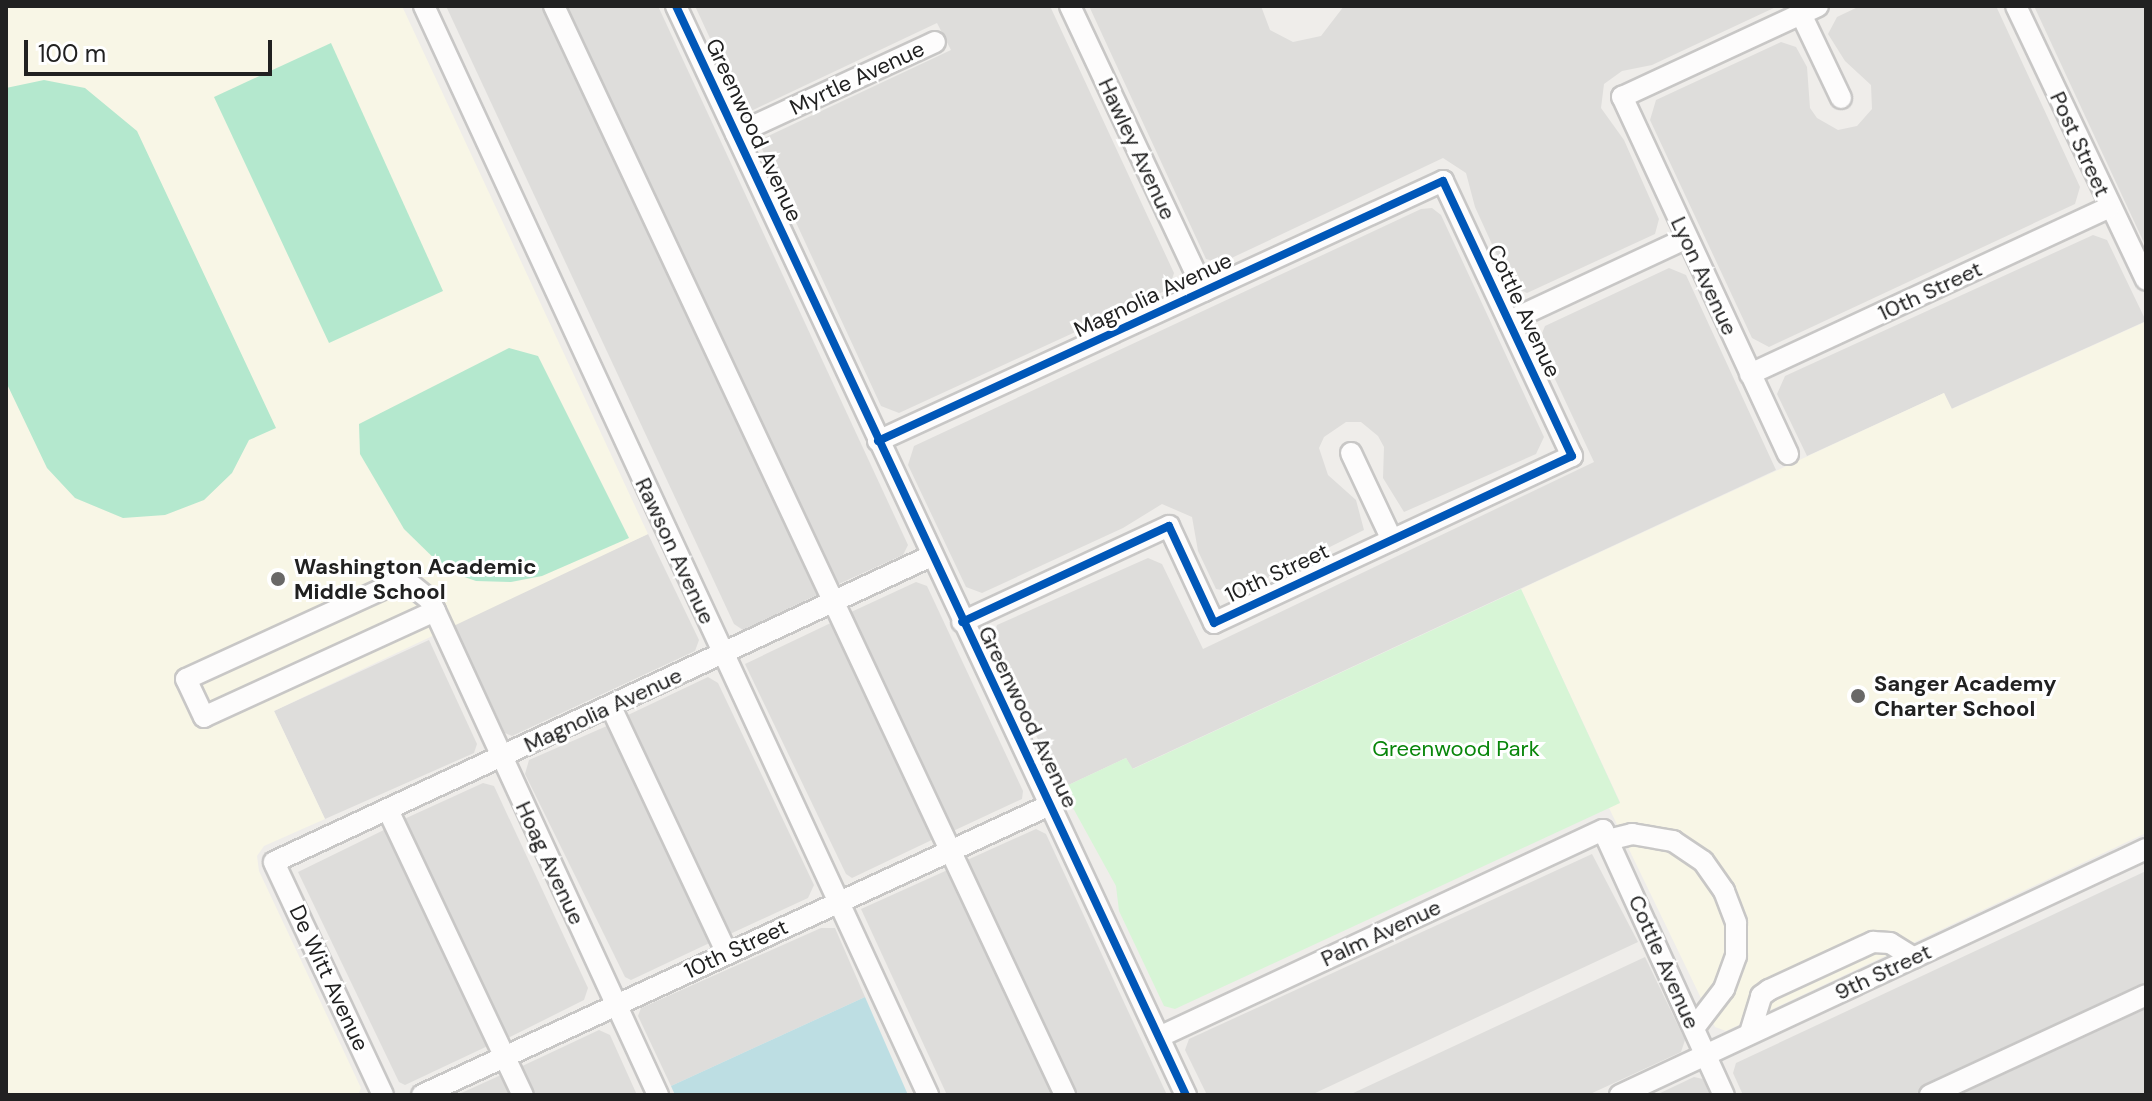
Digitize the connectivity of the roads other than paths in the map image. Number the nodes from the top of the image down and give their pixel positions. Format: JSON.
{"nodes":[{"id":1,"x":424,"y":6,"type":"edge"},
{"id":2,"x":554,"y":6,"type":"edge"},
{"id":3,"x":676,"y":6,"type":"edge"},
{"id":4,"x":1070,"y":6,"type":"edge"},
{"id":5,"x":2016,"y":6,"type":"edge"},
{"id":6,"x":1810,"y":10,"type":"edge"},
{"id":7,"x":935,"y":42,"type":"dead end"},
{"id":8,"x":1841,"y":98,"type":"dead end"},
{"id":9,"x":736,"y":134,"type":"junction"},
{"id":10,"x":1443,"y":181,"type":"joint"},
{"id":11,"x":2109,"y":207,"type":"junction"},
{"id":12,"x":1687,"y":238,"type":"junction"},
{"id":13,"x":2146,"y":280,"type":"edge"},
{"id":14,"x":1204,"y":291,"type":"junction"},
{"id":15,"x":1509,"y":321,"type":"junction"},
{"id":16,"x":1750,"y":374,"type":"junction"},
{"id":17,"x":878,"y":441,"type":"junction"},
{"id":18,"x":1351,"y":453,"type":"dead end"},
{"id":19,"x":1788,"y":454,"type":"dead end"},
{"id":20,"x":1572,"y":456,"type":"joint"},
{"id":21,"x":1392,"y":540,"type":"junction"},
{"id":22,"x":931,"y":556,"type":"junction"},
{"id":23,"x":833,"y":602,"type":"junction"},
{"id":24,"x":435,"y":611,"type":"junction"},
{"id":25,"x":962,"y":622,"type":"junction"},
{"id":26,"x":723,"y":654,"type":"junction"},
{"id":27,"x":611,"y":707,"type":"junction"},
{"id":28,"x":499,"y":758,"type":"junction"},
{"id":29,"x":1050,"y":805,"type":"junction"},
{"id":30,"x":388,"y":810,"type":"junction"},
{"id":31,"x":1606,"y":835,"type":"junction"},
{"id":32,"x":2146,"y":849,"type":"edge"},
{"id":33,"x":952,"y":850,"type":"junction"},
{"id":34,"x":274,"y":862,"type":"joint"},
{"id":35,"x":838,"y":903,"type":"junction"},
{"id":36,"x":727,"y":954,"type":"junction"},
{"id":37,"x":1914,"y":958,"type":"junction"},
{"id":38,"x":2146,"y":995,"type":"edge"},
{"id":39,"x":616,"y":1004,"type":"junction"},
{"id":40,"x":1694,"y":1028,"type":"junction"},
{"id":41,"x":1750,"y":1033,"type":"junction"},
{"id":42,"x":1159,"y":1037,"type":"junction"},
{"id":43,"x":1705,"y":1055,"type":"junction"},
{"id":44,"x":505,"y":1056,"type":"junction"},
{"id":45,"x":383,"y":1095,"type":"edge"},
{"id":46,"x":422,"y":1095,"type":"edge"},
{"id":47,"x":523,"y":1095,"type":"edge"},
{"id":48,"x":658,"y":1095,"type":"edge"},
{"id":49,"x":928,"y":1095,"type":"edge"},
{"id":50,"x":1065,"y":1095,"type":"edge"},
{"id":51,"x":1186,"y":1095,"type":"edge"},
{"id":52,"x":1620,"y":1095,"type":"edge"},
{"id":53,"x":1724,"y":1095,"type":"edge"},
{"id":54,"x":1930,"y":1095,"type":"edge"}],
"edges":[{"from":1,"to":26,"type":"street","name":"Rawson Avenue"},
{"from":2,"to":23,"type":"street"},
{"from":3,"to":9,"type":"street","name":"Greenwood Avenue"},
{"from":4,"to":14,"type":"street","name":"Hawley Avenue"},
{"from":5,"to":11,"type":"street","name":"Post Street"},
{"from":6,"to":8,"type":"street"},
{"from":6,"to":12,"type":"street","name":"Lyon Avenue"},
{"from":7,"to":9,"type":"street","name":"Myrtle Avenue"},
{"from":9,"to":17,"type":"street","name":"Greenwood Avenue"},
{"from":10,"to":14,"type":"street","name":"Magnolia Avenue"},
{"from":10,"to":15,"type":"street","name":"Cottle Avenue"},
{"from":11,"to":13,"type":"street","name":"Post Street"},
{"from":11,"to":16,"type":"street","name":"10th Street"},
{"from":12,"to":15,"type":"street"},
{"from":12,"to":16,"type":"street","name":"Lyon Avenue"},
{"from":14,"to":17,"type":"street","name":"Magnolia Avenue"},
{"from":15,"to":20,"type":"street","name":"Cottle Avenue"},
{"from":16,"to":19,"type":"street","name":"Lyon Avenue"},
{"from":17,"to":22,"type":"street","name":"Greenwood Avenue"},
{"from":18,"to":21,"type":"street"},
{"from":20,"to":21,"type":"street","name":"10th Street"},
{"from":21,"to":25,"type":"street","name":"10th Street"},
{"from":22,"to":23,"type":"street","name":"Magnolia Avenue"},
{"from":22,"to":25,"type":"street","name":"Greenwood Avenue"},
{"from":23,"to":26,"type":"street","name":"Magnolia Avenue"},
{"from":23,"to":33,"type":"street"},
{"from":24,"to":24,"type":"street"},
{"from":24,"to":28,"type":"street","name":"Hoag Avenue"},
{"from":25,"to":29,"type":"street","name":"Greenwood Avenue"},
{"from":26,"to":27,"type":"street","name":"Magnolia Avenue"},
{"from":26,"to":35,"type":"street","name":"Rawson Avenue"},
{"from":27,"to":28,"type":"street","name":"Magnolia Avenue"},
{"from":27,"to":36,"type":"street"},
{"from":28,"to":30,"type":"street","name":"Magnolia Avenue"},
{"from":28,"to":39,"type":"street","name":"Hoag Avenue"},
{"from":29,"to":33,"type":"street","name":"10th Street"},
{"from":29,"to":42,"type":"street","name":"Greenwood Avenue"},
{"from":30,"to":34,"type":"street","name":"Magnolia Avenue"},
{"from":30,"to":44,"type":"street"},
{"from":31,"to":40,"type":"street","name":"Cottle Avenue"},
{"from":31,"to":40,"type":"street","name":"Palm Avenue"},
{"from":31,"to":42,"type":"street","name":"Palm Avenue"},
{"from":32,"to":37,"type":"street","name":"9th Street"},
{"from":33,"to":35,"type":"street","name":"10th Street"},
{"from":33,"to":50,"type":"street"},
{"from":34,"to":45,"type":"street","name":"De Witt Avenue"},
{"from":35,"to":36,"type":"street","name":"10th Street"},
{"from":35,"to":49,"type":"street","name":"Rawson Avenue"},
{"from":36,"to":39,"type":"street","name":"10th Street"},
{"from":37,"to":41,"type":"street","name":"9th Street"},
{"from":37,"to":41,"type":"street"},
{"from":38,"to":54,"type":"street"},
{"from":39,"to":44,"type":"street","name":"10th Street"},
{"from":39,"to":48,"type":"street","name":"Hoag Avenue"},
{"from":40,"to":43,"type":"street","name":"Cottle Avenue"},
{"from":41,"to":43,"type":"street","name":"9th Street"},
{"from":42,"to":51,"type":"street","name":"Greenwood Avenue"},
{"from":43,"to":52,"type":"street","name":"9th Street"},
{"from":43,"to":53,"type":"street","name":"Cottle Avenue"},
{"from":44,"to":46,"type":"street","name":"10th Street"},
{"from":44,"to":47,"type":"street"}]}
